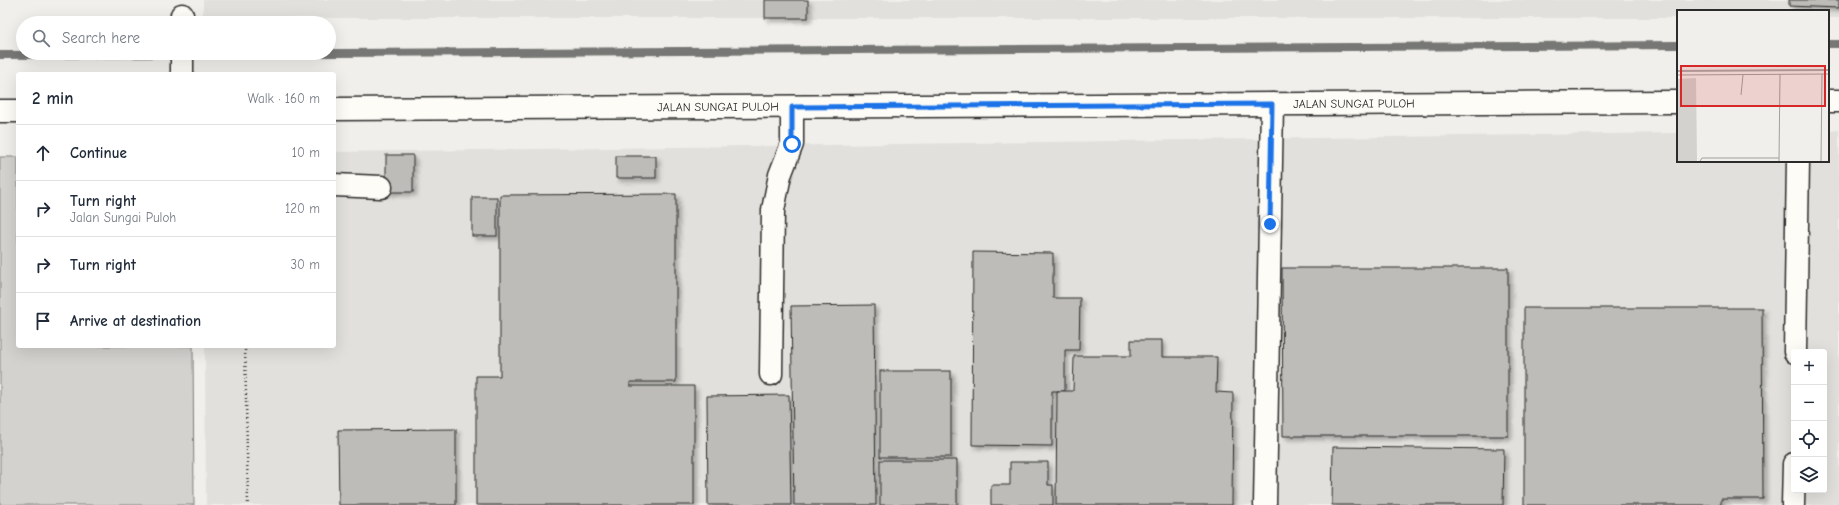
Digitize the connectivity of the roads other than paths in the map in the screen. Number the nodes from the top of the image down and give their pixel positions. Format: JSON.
{"nodes":[{"id":1,"x":1677,"y":102,"type":"edge"},
{"id":2,"x":1272,"y":104,"type":"junction"},
{"id":3,"x":792,"y":107,"type":"junction"},
{"id":4,"x":336,"y":109,"type":"edge"},
{"id":5,"x":0,"y":111,"type":"edge"},
{"id":6,"x":16,"y":111,"type":"edge"},
{"id":7,"x":1798,"y":162,"type":"edge"},
{"id":8,"x":336,"y":185,"type":"edge"},
{"id":9,"x":381,"y":187,"type":"dead end"},
{"id":10,"x":1796,"y":349,"type":"edge"},
{"id":11,"x":771,"y":374,"type":"dead end"},
{"id":12,"x":1794,"y":493,"type":"edge"},
{"id":13,"x":1265,"y":505,"type":"edge"},
{"id":14,"x":1794,"y":505,"type":"edge"}],
"edges":[{"from":1,"to":2,"type":"street","name":"JALAN SUNGAI PULOH"},
{"from":2,"to":3,"type":"street","name":"JALAN SUNGAI PULOH"},
{"from":2,"to":13,"type":"street"},
{"from":3,"to":4,"type":"street","name":"JALAN SUNGAI PULOH"},
{"from":3,"to":11,"type":"street"},
{"from":5,"to":6,"type":"street"},
{"from":7,"to":10,"type":"street"},
{"from":8,"to":9,"type":"street"},
{"from":12,"to":14,"type":"street"}]}
